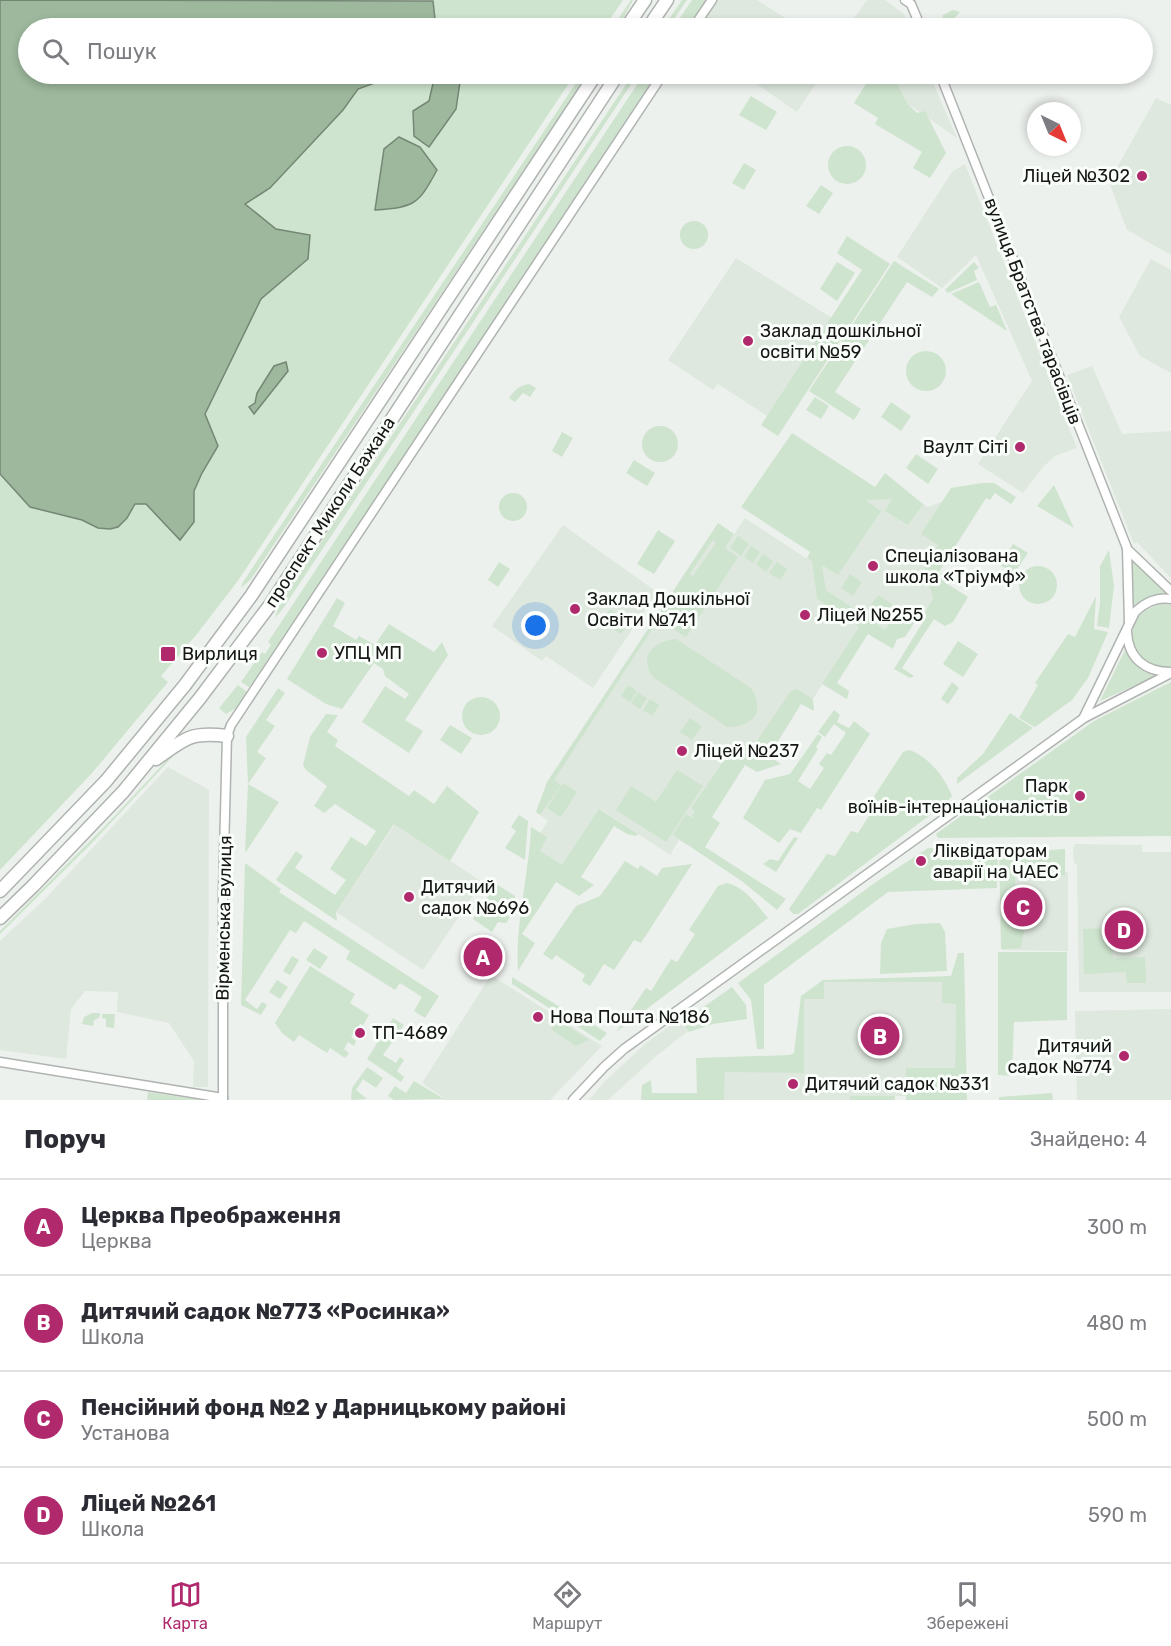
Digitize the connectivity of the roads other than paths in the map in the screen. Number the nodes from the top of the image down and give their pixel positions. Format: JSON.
{"nodes":[{"id":1,"x":645,"y":0,"type":"edge"},
{"id":2,"x":667,"y":0,"type":"edge"},
{"id":3,"x":712,"y":0,"type":"edge"},
{"id":4,"x":910,"y":1,"type":"edge"},
{"id":5,"x":633,"y":18,"type":"edge"},
{"id":6,"x":655,"y":18,"type":"edge"},
{"id":7,"x":700,"y":18,"type":"edge"},
{"id":8,"x":917,"y":18,"type":"edge"},
{"id":9,"x":589,"y":84,"type":"edge"},
{"id":10,"x":611,"y":84,"type":"edge"},
{"id":11,"x":656,"y":84,"type":"edge"},
{"id":12,"x":944,"y":84,"type":"edge"},
{"id":13,"x":1127,"y":549,"type":"junction"},
{"id":14,"x":1171,"y":591,"type":"edge"},
{"id":15,"x":1171,"y":599,"type":"edge"},
{"id":16,"x":1128,"y":627,"type":"junction"},
{"id":17,"x":1171,"y":672,"type":"edge"},
{"id":18,"x":1084,"y":718,"type":"junction"},
{"id":19,"x":227,"y":736,"type":"junction"},
{"id":20,"x":143,"y":769,"type":"junction"},
{"id":21,"x":0,"y":891,"type":"edge"},
{"id":22,"x":0,"y":918,"type":"edge"},
{"id":23,"x":0,"y":1062,"type":"edge"},
{"id":24,"x":223,"y":1099,"type":"edge"},
{"id":25,"x":573,"y":1100,"type":"edge"}],
"edges":[{"from":1,"to":5,"type":"highway"},
{"from":2,"to":6,"type":"highway"},
{"from":3,"to":7,"type":"street"},
{"from":4,"to":8,"type":"street"},
{"from":9,"to":21,"type":"highway","name":"проспект Миколи Бажана"},
{"from":10,"to":20,"type":"highway","name":"проспект Миколи Бажана"},
{"from":11,"to":19,"type":"street","name":"проспект Миколи Бажана"},
{"from":12,"to":13,"type":"street","name":"вулиця Братства тарасівців"},
{"from":13,"to":14,"type":"street","name":"вулиця Братства тарасівців"},
{"from":13,"to":16,"type":"street","name":"вулиця Братства тарасівців"},
{"from":15,"to":16,"type":"street"},
{"from":16,"to":17,"type":"street"},
{"from":16,"to":18,"type":"street"},
{"from":17,"to":18,"type":"street"},
{"from":18,"to":25,"type":"street"},
{"from":19,"to":20,"type":"highway"},
{"from":19,"to":24,"type":"street","name":"Вірменська вулиця"},
{"from":20,"to":22,"type":"highway","name":"проспект Миколи Бажана"},
{"from":23,"to":24,"type":"street"}]}
